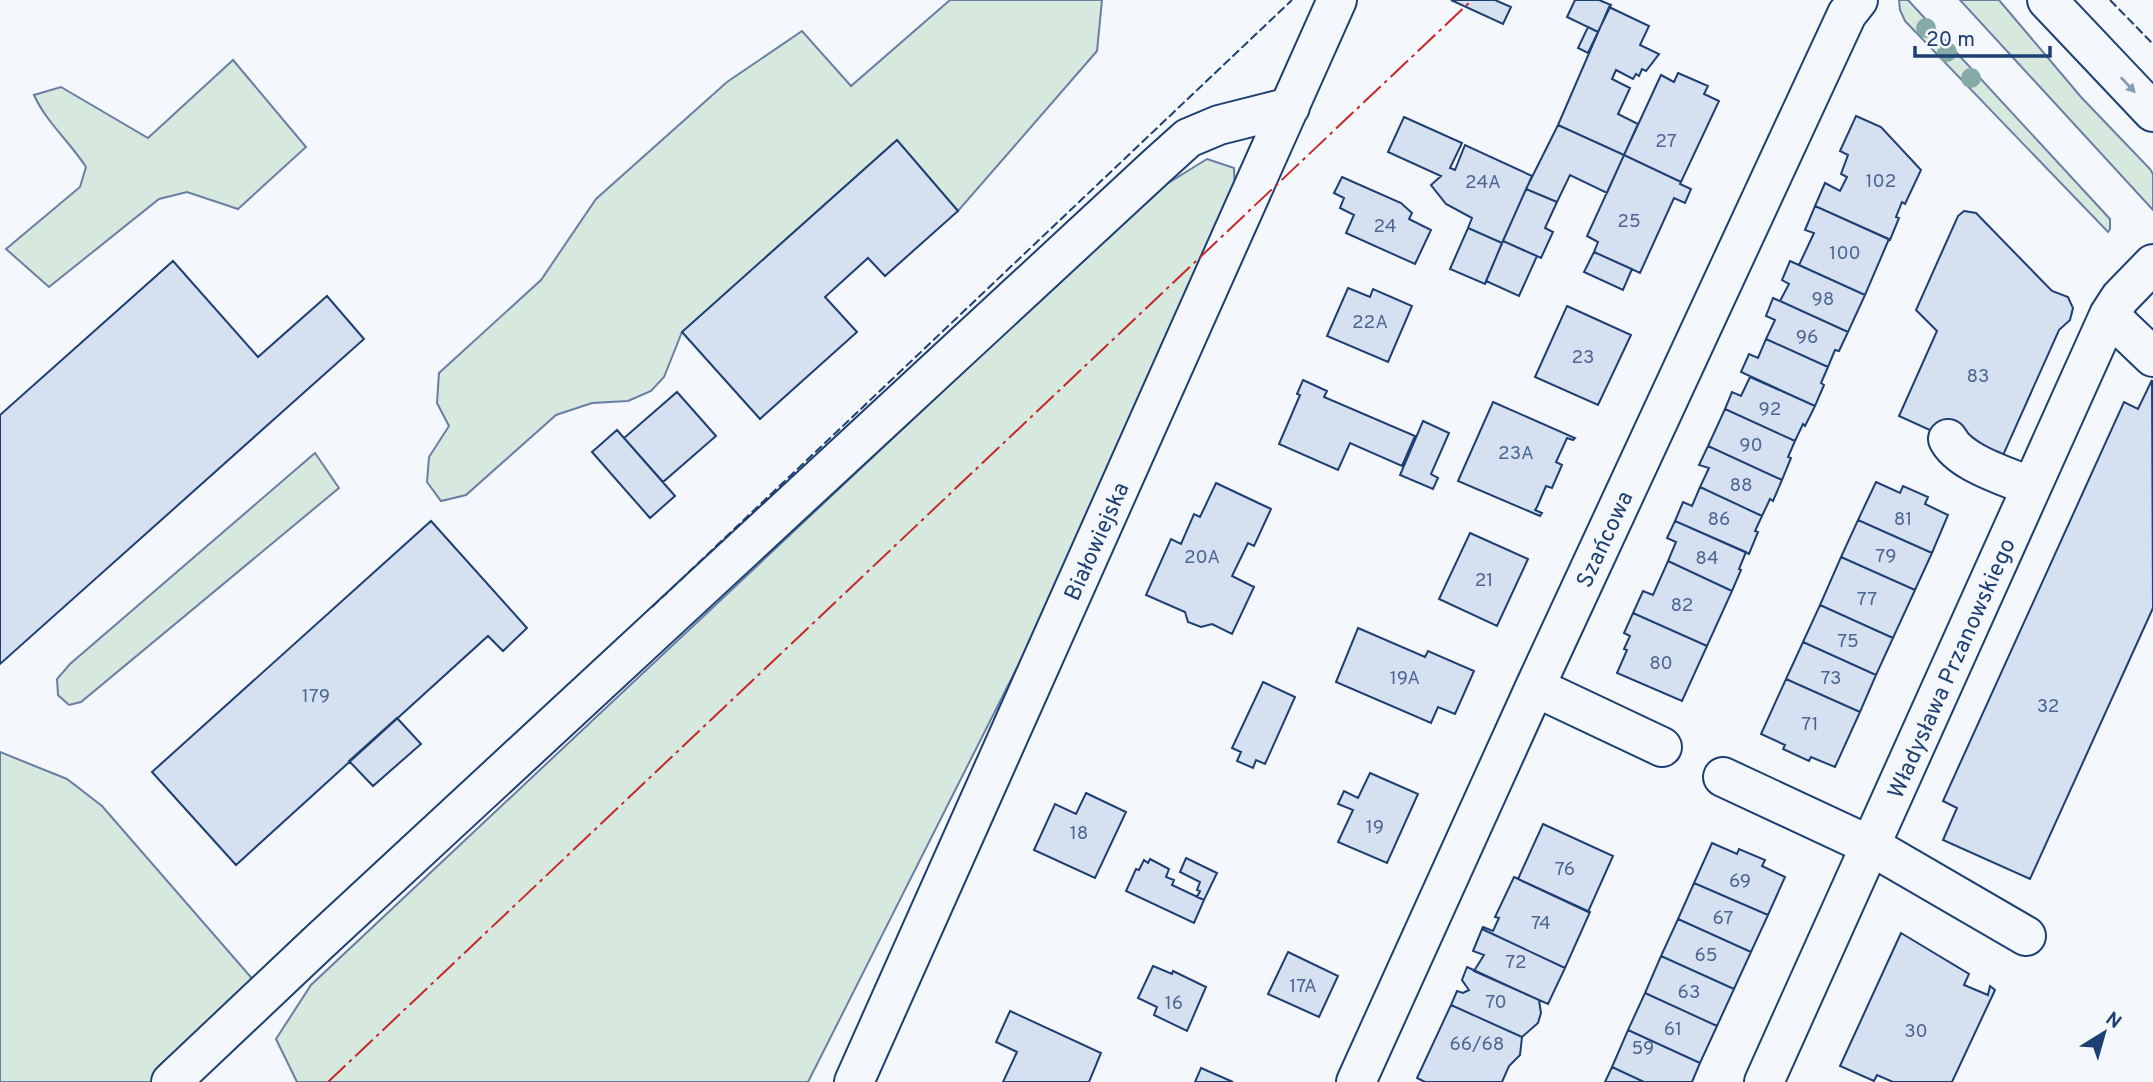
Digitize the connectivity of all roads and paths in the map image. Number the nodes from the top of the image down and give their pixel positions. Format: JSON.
{"nodes":[{"id":1,"x":1336,"y":0,"type":"edge"},
{"id":2,"x":1858,"y":0,"type":"edge"},
{"id":3,"x":2048,"y":0,"type":"edge"},
{"id":4,"x":1290,"y":107,"type":"junction"},
{"id":5,"x":2153,"y":112,"type":"edge"},
{"id":6,"x":2153,"y":264,"type":"edge"},
{"id":7,"x":2109,"y":315,"type":"junction"},
{"id":8,"x":2153,"y":357,"type":"edge"},
{"id":9,"x":1948,"y":439,"type":"dead end"},
{"id":10,"x":2031,"y":487,"type":"junction"},
{"id":11,"x":1535,"y":687,"type":"junction"},
{"id":12,"x":1662,"y":747,"type":"dead end"},
{"id":13,"x":1723,"y":777,"type":"dead end"},
{"id":14,"x":1871,"y":845,"type":"junction"},
{"id":15,"x":2026,"y":936,"type":"dead end"},
{"id":16,"x":171,"y":1082,"type":"edge"},
{"id":17,"x":854,"y":1082,"type":"edge"},
{"id":18,"x":1356,"y":1082,"type":"edge"},
{"id":19,"x":1764,"y":1082,"type":"edge"}],
"edges":[{"from":1,"to":4,"type":"street","name":"Białowiejska"},
{"from":2,"to":11,"type":"street","name":"Szańcowa"},
{"from":3,"to":5,"type":"street","one_way":true},
{"from":4,"to":16,"type":"street"},
{"from":4,"to":17,"type":"street","name":"Białowiejska"},
{"from":6,"to":7,"type":"street","name":"Władysława Przanowskiego"},
{"from":7,"to":8,"type":"street"},
{"from":7,"to":10,"type":"street","name":"Władysława Przanowskiego"},
{"from":9,"to":10,"type":"street"},
{"from":10,"to":14,"type":"street","name":"Władysława Przanowskiego"},
{"from":11,"to":12,"type":"street"},
{"from":11,"to":18,"type":"street","name":"Szańcowa"},
{"from":13,"to":14,"type":"street"},
{"from":14,"to":15,"type":"street"},
{"from":14,"to":19,"type":"street","name":"Władysława Przanowskiego"}]}
